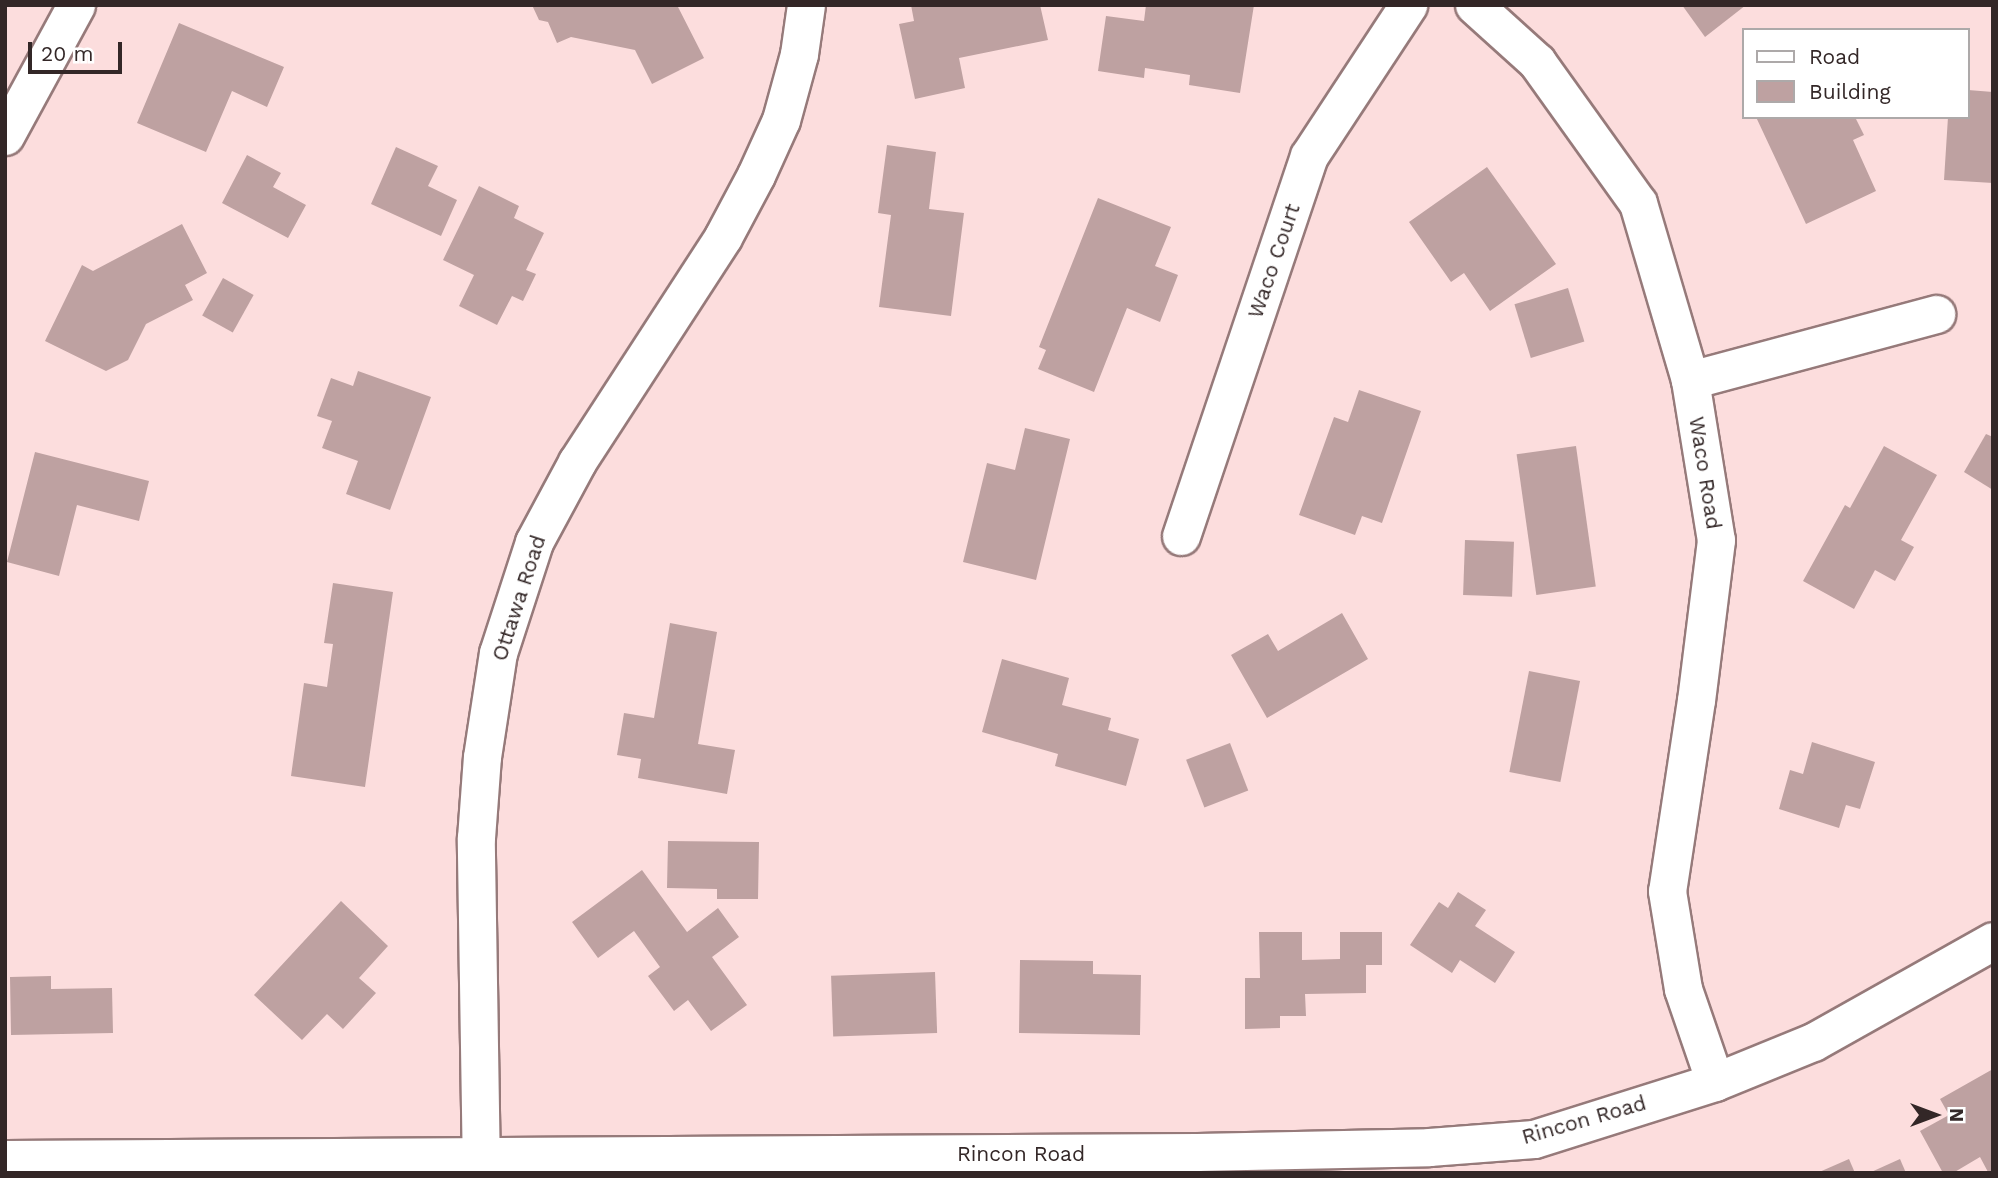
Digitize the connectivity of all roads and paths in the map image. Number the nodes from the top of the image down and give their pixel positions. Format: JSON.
{"nodes":[{"id":1,"x":76,"y":5,"type":"edge"},
{"id":2,"x":806,"y":5,"type":"edge"},
{"id":3,"x":1408,"y":5,"type":"edge"},
{"id":4,"x":1474,"y":5,"type":"edge"},
{"id":5,"x":5,"y":136,"type":"edge"},
{"id":6,"x":1936,"y":314,"type":"dead end"},
{"id":7,"x":1690,"y":380,"type":"junction"},
{"id":8,"x":1181,"y":536,"type":"dead end"},
{"id":9,"x":1993,"y":941,"type":"edge"},
{"id":10,"x":1715,"y":1082,"type":"junction"},
{"id":11,"x":5,"y":1159,"type":"edge"},
{"id":12,"x":1198,"y":1163,"type":"edge"},
{"id":13,"x":481,"y":1165,"type":"edge"}],
"edges":[{"from":1,"to":5,"type":"street"},
{"from":2,"to":13,"type":"street","name":"Ottawa Road"},
{"from":3,"to":8,"type":"street","name":"Waco Court"},
{"from":4,"to":7,"type":"street","name":"Waco Road"},
{"from":6,"to":7,"type":"street"},
{"from":7,"to":10,"type":"street","name":"Waco Road"},
{"from":9,"to":10,"type":"street","name":"Rincon Road"},
{"from":10,"to":12,"type":"street","name":"Rincon Road"},
{"from":11,"to":13,"type":"street","name":"Rincon Road"},
{"from":12,"to":13,"type":"street","name":"Rincon Road"}]}
